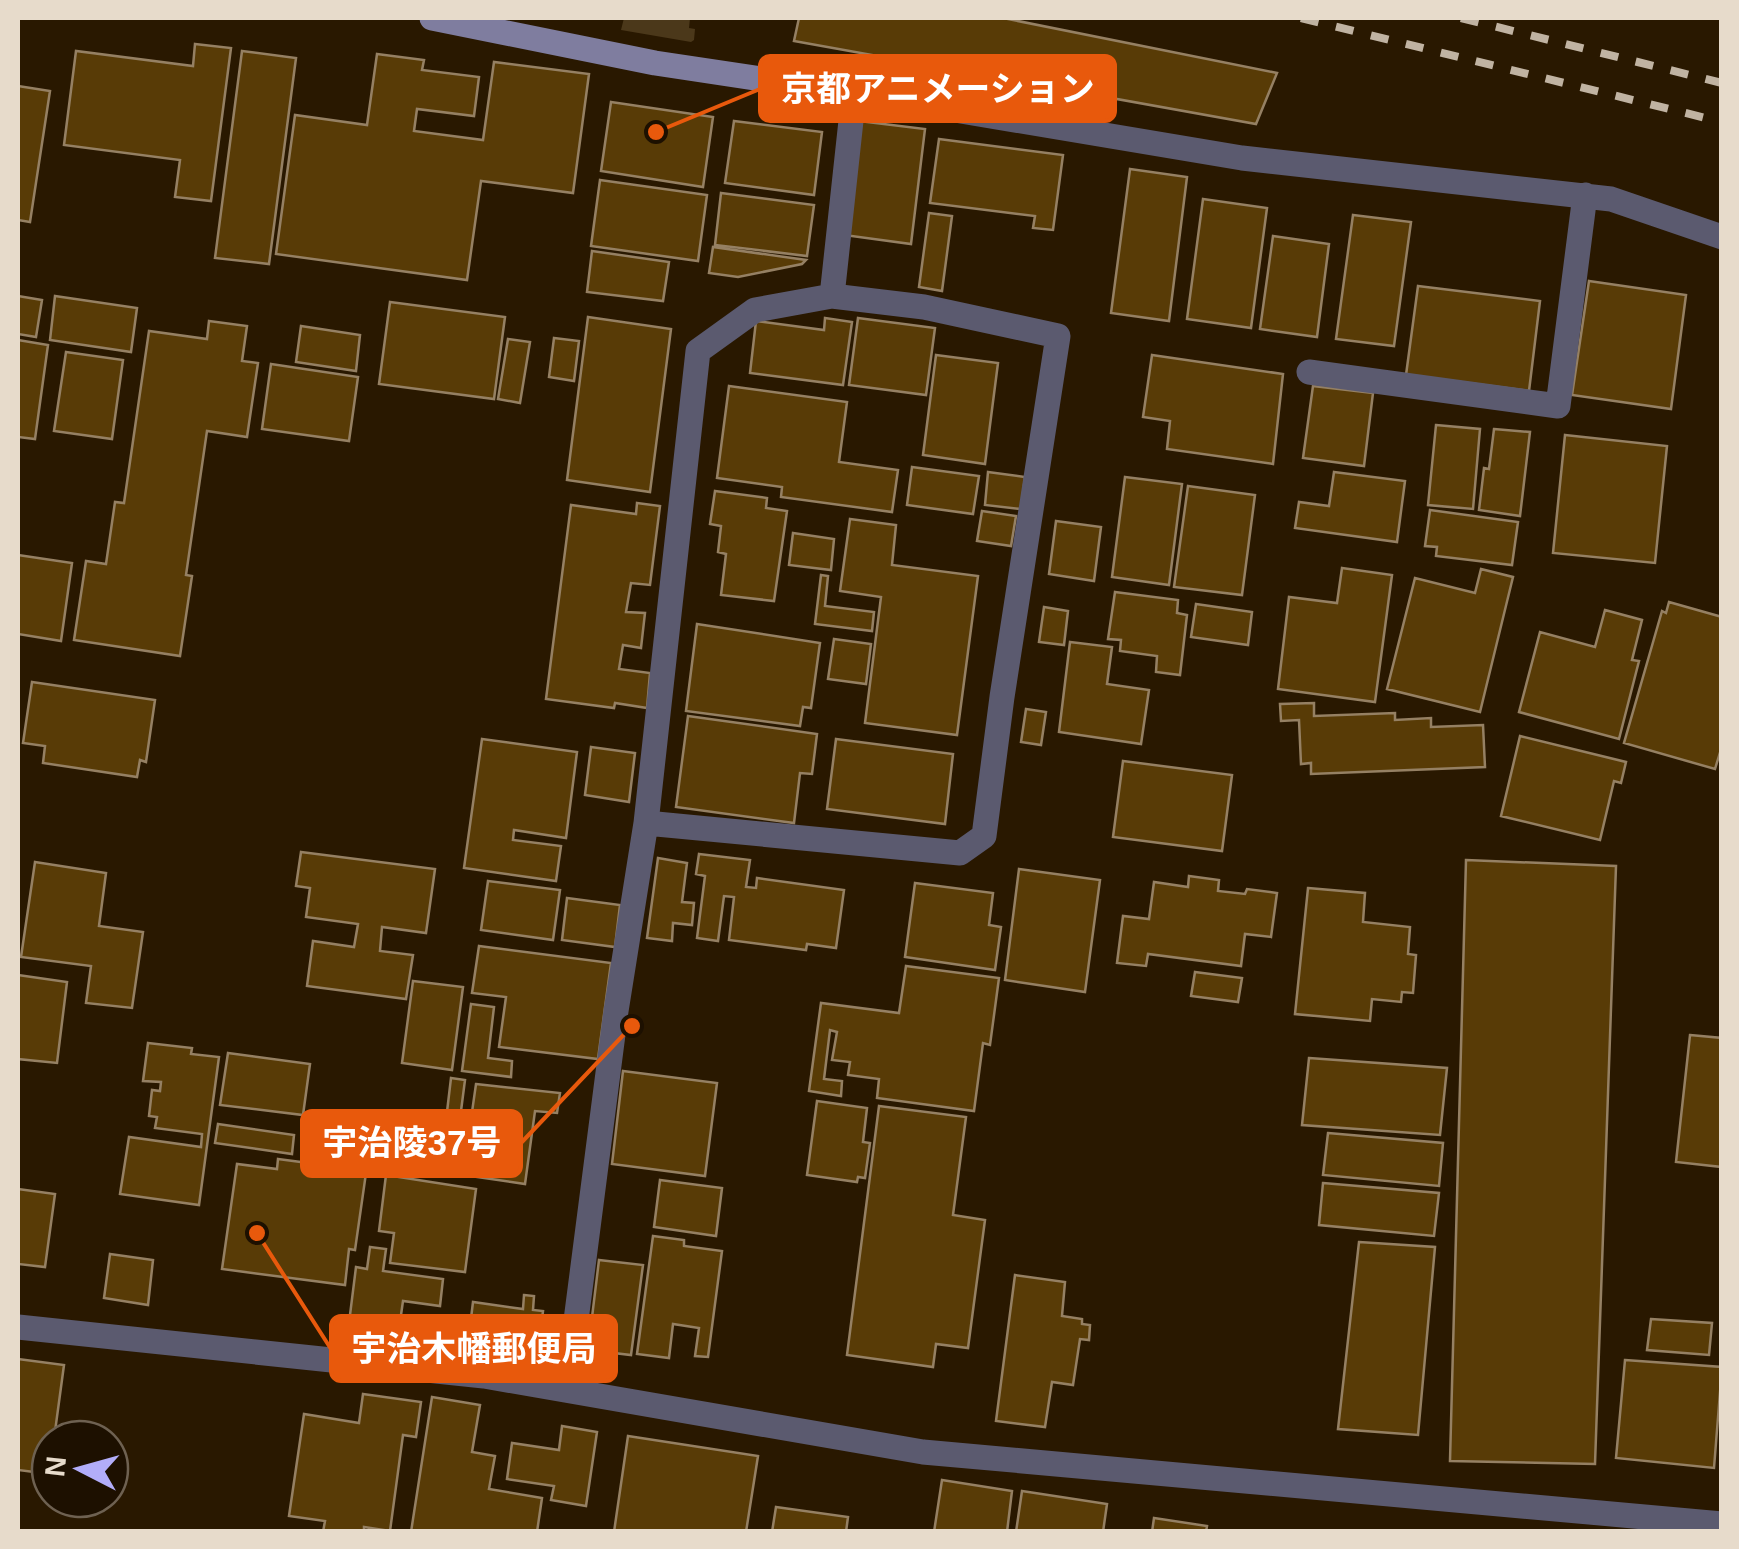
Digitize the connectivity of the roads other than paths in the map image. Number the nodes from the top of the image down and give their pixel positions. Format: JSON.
{"nodes":[{"id":1,"x":432,"y":18,"type":"edge"},
{"id":2,"x":854,"y":92,"type":"junction"},
{"id":3,"x":1585,"y":195,"type":"junction"},
{"id":4,"x":1722,"y":237,"type":"edge"},
{"id":5,"x":832,"y":296,"type":"junction"},
{"id":6,"x":1309,"y":372,"type":"dead end"},
{"id":7,"x":646,"y":823,"type":"junction"},
{"id":8,"x":18,"y":1327,"type":"edge"},
{"id":9,"x":567,"y":1390,"type":"junction"},
{"id":10,"x":1722,"y":1524,"type":"edge"}],
"edges":[{"from":1,"to":2,"type":"main road"},
{"from":2,"to":3,"type":"street"},
{"from":2,"to":5,"type":"street"},
{"from":3,"to":4,"type":"street"},
{"from":3,"to":6,"type":"street"},
{"from":5,"to":7,"type":"street"},
{"from":5,"to":7,"type":"street"},
{"from":7,"to":9,"type":"street"},
{"from":8,"to":9,"type":"street"},
{"from":9,"to":10,"type":"street"}]}
